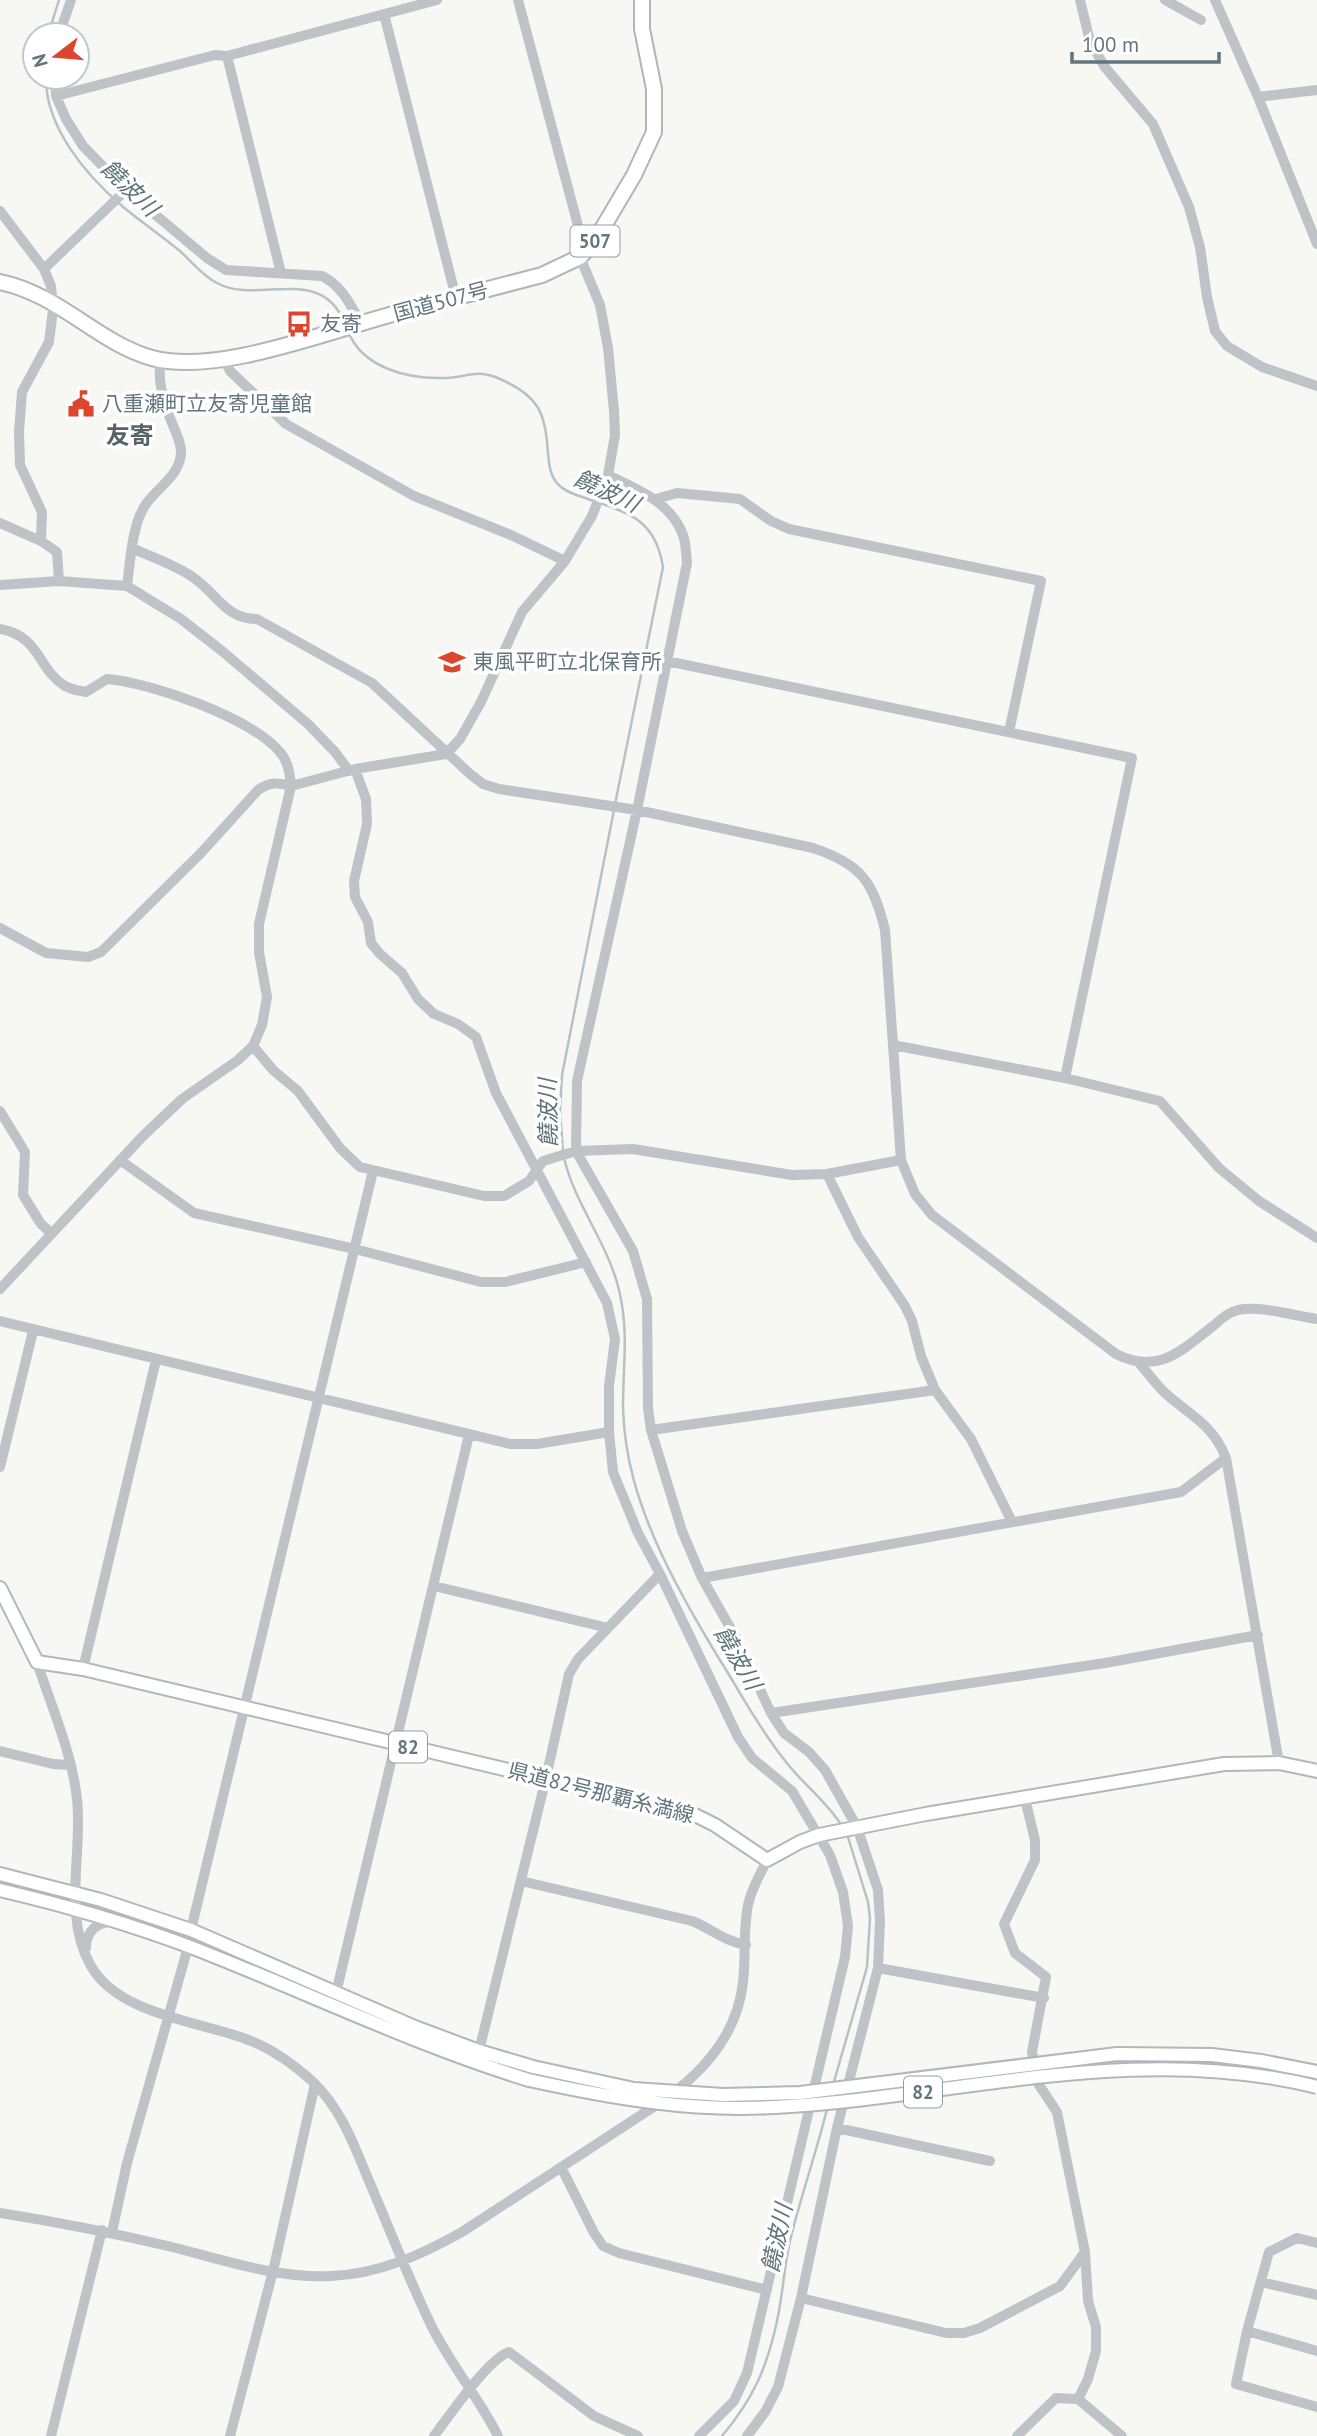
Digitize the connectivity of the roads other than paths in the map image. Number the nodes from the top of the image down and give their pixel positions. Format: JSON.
{"nodes":[{"id":1,"x":71,"y":0,"type":"edge"},
{"id":2,"x":437,"y":0,"type":"edge"},
{"id":3,"x":518,"y":0,"type":"edge"},
{"id":4,"x":642,"y":0,"type":"edge"},
{"id":5,"x":1080,"y":0,"type":"edge"},
{"id":6,"x":1165,"y":0,"type":"edge"},
{"id":7,"x":1214,"y":0,"type":"edge"},
{"id":8,"x":384,"y":14,"type":"junction"},
{"id":9,"x":1201,"y":20,"type":"dead end"},
{"id":10,"x":64,"y":21,"type":"edge"},
{"id":11,"x":227,"y":56,"type":"junction"},
{"id":12,"x":1317,"y":90,"type":"edge"},
{"id":13,"x":56,"y":91,"type":"edge"},
{"id":14,"x":57,"y":96,"type":"junction"},
{"id":15,"x":1258,"y":97,"type":"junction"},
{"id":16,"x":124,"y":192,"type":"junction"},
{"id":17,"x":0,"y":211,"type":"edge"},
{"id":18,"x":1317,"y":244,"type":"edge"},
{"id":19,"x":583,"y":255,"type":"junction"},
{"id":20,"x":44,"y":269,"type":"junction"},
{"id":21,"x":281,"y":273,"type":"junction"},
{"id":22,"x":0,"y":282,"type":"edge"},
{"id":23,"x":456,"y":298,"type":"junction"},
{"id":24,"x":53,"y":301,"type":"junction"},
{"id":25,"x":358,"y":324,"type":"junction"},
{"id":26,"x":223,"y":359,"type":"junction"},
{"id":27,"x":161,"y":360,"type":"junction"},
{"id":28,"x":1317,"y":386,"type":"edge"},
{"id":29,"x":608,"y":475,"type":"junction"},
{"id":30,"x":656,"y":499,"type":"junction"},
{"id":31,"x":0,"y":523,"type":"edge"},
{"id":32,"x":41,"y":541,"type":"junction"},
{"id":33,"x":132,"y":548,"type":"junction"},
{"id":34,"x":565,"y":561,"type":"junction"},
{"id":35,"x":60,"y":580,"type":"junction"},
{"id":36,"x":0,"y":584,"type":"edge"},
{"id":37,"x":127,"y":586,"type":"junction"},
{"id":38,"x":0,"y":629,"type":"edge"},
{"id":39,"x":667,"y":661,"type":"junction"},
{"id":40,"x":1009,"y":732,"type":"junction"},
{"id":41,"x":446,"y":754,"type":"junction"},
{"id":42,"x":352,"y":770,"type":"junction"},
{"id":43,"x":291,"y":786,"type":"junction"},
{"id":44,"x":634,"y":810,"type":"junction"},
{"id":45,"x":0,"y":928,"type":"edge"},
{"id":46,"x":893,"y":1045,"type":"junction"},
{"id":47,"x":253,"y":1046,"type":"junction"},
{"id":48,"x":1065,"y":1078,"type":"junction"},
{"id":49,"x":0,"y":1111,"type":"edge"},
{"id":50,"x":573,"y":1152,"type":"junction"},
{"id":51,"x":120,"y":1160,"type":"junction"},
{"id":52,"x":901,"y":1160,"type":"junction"},
{"id":53,"x":536,"y":1170,"type":"junction"},
{"id":54,"x":373,"y":1171,"type":"junction"},
{"id":55,"x":827,"y":1174,"type":"junction"},
{"id":56,"x":51,"y":1233,"type":"junction"},
{"id":57,"x":1317,"y":1238,"type":"edge"},
{"id":58,"x":355,"y":1249,"type":"junction"},
{"id":59,"x":586,"y":1262,"type":"junction"},
{"id":60,"x":1,"y":1286,"type":"edge"},
{"id":61,"x":1317,"y":1319,"type":"edge"},
{"id":62,"x":0,"y":1321,"type":"edge"},
{"id":63,"x":33,"y":1331,"type":"junction"},
{"id":64,"x":156,"y":1360,"type":"junction"},
{"id":65,"x":1139,"y":1363,"type":"junction"},
{"id":66,"x":935,"y":1390,"type":"junction"},
{"id":67,"x":320,"y":1399,"type":"junction"},
{"id":68,"x":651,"y":1430,"type":"junction"},
{"id":69,"x":609,"y":1432,"type":"junction"},
{"id":70,"x":469,"y":1435,"type":"junction"},
{"id":71,"x":1226,"y":1458,"type":"junction"},
{"id":72,"x":0,"y":1467,"type":"edge"},
{"id":73,"x":1012,"y":1522,"type":"junction"},
{"id":74,"x":660,"y":1574,"type":"junction"},
{"id":75,"x":702,"y":1578,"type":"junction"},
{"id":76,"x":434,"y":1586,"type":"junction"},
{"id":77,"x":0,"y":1588,"type":"edge"},
{"id":78,"x":608,"y":1628,"type":"junction"},
{"id":79,"x":1258,"y":1635,"type":"junction"},
{"id":80,"x":37,"y":1662,"type":"junction"},
{"id":81,"x":83,"y":1669,"type":"junction"},
{"id":82,"x":244,"y":1707,"type":"junction"},
{"id":83,"x":771,"y":1713,"type":"junction"},
{"id":84,"x":395,"y":1744,"type":"junction"},
{"id":85,"x":0,"y":1751,"type":"edge"},
{"id":86,"x":1279,"y":1763,"type":"junction"},
{"id":87,"x":70,"y":1765,"type":"junction"},
{"id":88,"x":1317,"y":1771,"type":"edge"},
{"id":89,"x":546,"y":1778,"type":"junction"},
{"id":90,"x":1025,"y":1799,"type":"junction"},
{"id":91,"x":853,"y":1828,"type":"junction"},
{"id":92,"x":824,"y":1834,"type":"junction"},
{"id":93,"x":767,"y":1860,"type":"junction"},
{"id":94,"x":0,"y":1874,"type":"edge"},
{"id":95,"x":521,"y":1881,"type":"junction"},
{"id":96,"x":0,"y":1890,"type":"edge"},
{"id":97,"x":77,"y":1893,"type":"junction"},
{"id":98,"x":77,"y":1909,"type":"junction"},
{"id":99,"x":115,"y":1921,"type":"junction"},
{"id":100,"x":191,"y":1930,"type":"junction"},
{"id":101,"x":746,"y":1945,"type":"junction"},
{"id":102,"x":188,"y":1947,"type":"junction"},
{"id":103,"x":86,"y":1956,"type":"junction"},
{"id":104,"x":878,"y":1968,"type":"junction"},
{"id":105,"x":336,"y":1993,"type":"junction"},
{"id":106,"x":1044,"y":1998,"type":"junction"},
{"id":107,"x":170,"y":2016,"type":"junction"},
{"id":108,"x":478,"y":2051,"type":"junction"},
{"id":109,"x":1317,"y":2072,"type":"edge"},
{"id":110,"x":531,"y":2074,"type":"junction"},
{"id":111,"x":315,"y":2084,"type":"junction"},
{"id":112,"x":1317,"y":2087,"type":"edge"},
{"id":113,"x":837,"y":2128,"type":"junction"},
{"id":114,"x":990,"y":2161,"type":"dead end"},
{"id":115,"x":562,"y":2169,"type":"junction"},
{"id":116,"x":0,"y":2213,"type":"edge"},
{"id":117,"x":107,"y":2231,"type":"junction"},
{"id":118,"x":1317,"y":2243,"type":"edge"},
{"id":119,"x":1084,"y":2252,"type":"junction"},
{"id":120,"x":404,"y":2262,"type":"junction"},
{"id":121,"x":272,"y":2271,"type":"junction"},
{"id":122,"x":1261,"y":2282,"type":"junction"},
{"id":123,"x":767,"y":2290,"type":"junction"},
{"id":124,"x":1317,"y":2295,"type":"edge"},
{"id":125,"x":801,"y":2298,"type":"junction"},
{"id":126,"x":1247,"y":2330,"type":"junction"},
{"id":127,"x":1317,"y":2351,"type":"edge"},
{"id":128,"x":470,"y":2390,"type":"junction"},
{"id":129,"x":1078,"y":2399,"type":"junction"},
{"id":130,"x":1317,"y":2407,"type":"edge"},
{"id":131,"x":51,"y":2436,"type":"edge"},
{"id":132,"x":230,"y":2436,"type":"edge"},
{"id":133,"x":434,"y":2436,"type":"edge"},
{"id":134,"x":498,"y":2436,"type":"edge"},
{"id":135,"x":638,"y":2436,"type":"edge"},
{"id":136,"x":699,"y":2436,"type":"edge"},
{"id":137,"x":747,"y":2436,"type":"edge"},
{"id":138,"x":1017,"y":2436,"type":"edge"},
{"id":139,"x":1122,"y":2436,"type":"edge"}],
"edges":[{"from":1,"to":10,"type":"street"},
{"from":2,"to":8,"type":"street"},
{"from":3,"to":19,"type":"street"},
{"from":4,"to":19,"type":"highway","name":"国道507号","number":"507"},
{"from":5,"to":28,"type":"street"},
{"from":6,"to":9,"type":"street"},
{"from":7,"to":15,"type":"street"},
{"from":8,"to":11,"type":"street"},
{"from":8,"to":23,"type":"street"},
{"from":11,"to":14,"type":"street"},
{"from":11,"to":21,"type":"street"},
{"from":12,"to":15,"type":"street"},
{"from":13,"to":14,"type":"street"},
{"from":14,"to":16,"type":"street"},
{"from":15,"to":18,"type":"street"},
{"from":16,"to":20,"type":"street"},
{"from":16,"to":21,"type":"street"},
{"from":17,"to":20,"type":"street"},
{"from":19,"to":23,"type":"highway","name":"国道507号","number":"507"},
{"from":19,"to":29,"type":"street"},
{"from":20,"to":24,"type":"street"},
{"from":21,"to":25,"type":"street"},
{"from":22,"to":24,"type":"highway","name":"国道507号","number":"507"},
{"from":23,"to":25,"type":"highway","name":"国道507号","number":"507"},
{"from":24,"to":27,"type":"highway","name":"国道507号","number":"507"},
{"from":24,"to":32,"type":"street"},
{"from":25,"to":26,"type":"highway","name":"国道507号","number":"507"},
{"from":26,"to":27,"type":"highway","name":"国道507号","number":"507"},
{"from":26,"to":34,"type":"street"},
{"from":27,"to":33,"type":"street"},
{"from":29,"to":30,"type":"street"},
{"from":29,"to":34,"type":"street"},
{"from":30,"to":39,"type":"street"},
{"from":30,"to":40,"type":"street"},
{"from":31,"to":32,"type":"street"},
{"from":32,"to":35,"type":"street"},
{"from":33,"to":37,"type":"street"},
{"from":33,"to":41,"type":"street"},
{"from":34,"to":41,"type":"street"},
{"from":35,"to":36,"type":"street"},
{"from":35,"to":37,"type":"street"},
{"from":37,"to":42,"type":"street"},
{"from":38,"to":43,"type":"street"},
{"from":39,"to":40,"type":"street"},
{"from":39,"to":44,"type":"street"},
{"from":40,"to":48,"type":"street"},
{"from":41,"to":42,"type":"street"},
{"from":41,"to":44,"type":"street"},
{"from":42,"to":43,"type":"street"},
{"from":42,"to":53,"type":"street"},
{"from":43,"to":45,"type":"street"},
{"from":43,"to":47,"type":"street"},
{"from":44,"to":46,"type":"street"},
{"from":44,"to":50,"type":"street"},
{"from":46,"to":48,"type":"street"},
{"from":46,"to":52,"type":"street"},
{"from":47,"to":51,"type":"street"},
{"from":47,"to":54,"type":"street"},
{"from":48,"to":57,"type":"street"},
{"from":49,"to":56,"type":"street"},
{"from":50,"to":53,"type":"street"},
{"from":50,"to":55,"type":"street"},
{"from":50,"to":68,"type":"street"},
{"from":51,"to":56,"type":"street"},
{"from":51,"to":58,"type":"street"},
{"from":52,"to":55,"type":"street"},
{"from":52,"to":65,"type":"street"},
{"from":53,"to":54,"type":"street"},
{"from":53,"to":59,"type":"street"},
{"from":54,"to":58,"type":"street"},
{"from":55,"to":66,"type":"street"},
{"from":56,"to":60,"type":"street"},
{"from":58,"to":59,"type":"street"},
{"from":58,"to":67,"type":"street"},
{"from":59,"to":69,"type":"street"},
{"from":61,"to":65,"type":"street"},
{"from":62,"to":63,"type":"street"},
{"from":63,"to":64,"type":"street"},
{"from":63,"to":72,"type":"street"},
{"from":64,"to":67,"type":"street"},
{"from":64,"to":81,"type":"street"},
{"from":65,"to":71,"type":"street"},
{"from":66,"to":68,"type":"street"},
{"from":66,"to":73,"type":"street"},
{"from":67,"to":70,"type":"street"},
{"from":67,"to":82,"type":"street"},
{"from":68,"to":75,"type":"street"},
{"from":69,"to":70,"type":"street"},
{"from":69,"to":74,"type":"street"},
{"from":70,"to":76,"type":"street"},
{"from":71,"to":73,"type":"street"},
{"from":71,"to":79,"type":"street"},
{"from":73,"to":75,"type":"street"},
{"from":74,"to":78,"type":"street"},
{"from":74,"to":92,"type":"street"},
{"from":75,"to":83,"type":"street"},
{"from":76,"to":78,"type":"street"},
{"from":76,"to":84,"type":"street"},
{"from":77,"to":80,"type":"main road"},
{"from":78,"to":89,"type":"street"},
{"from":79,"to":83,"type":"street"},
{"from":79,"to":86,"type":"street"},
{"from":80,"to":81,"type":"main road","name":"県道82号那覇糸満線","number":"82"},
{"from":80,"to":87,"type":"street"},
{"from":81,"to":82,"type":"main road","name":"県道82号那覇糸満線","number":"82"},
{"from":82,"to":84,"type":"main road","name":"県道82号那覇糸満線","number":"82"},
{"from":82,"to":100,"type":"street"},
{"from":83,"to":91,"type":"street"},
{"from":84,"to":89,"type":"main road","name":"県道82号那覇糸満線","number":"82"},
{"from":84,"to":105,"type":"street"},
{"from":85,"to":87,"type":"street"},
{"from":86,"to":88,"type":"main road"},
{"from":86,"to":90,"type":"main road"},
{"from":87,"to":97,"type":"street"},
{"from":89,"to":93,"type":"main road","name":"県道82号那覇糸満線","number":"82"},
{"from":89,"to":95,"type":"street"},
{"from":90,"to":91,"type":"main road"},
{"from":90,"to":106,"type":"street"},
{"from":91,"to":92,"type":"main road"},
{"from":91,"to":104,"type":"street"},
{"from":92,"to":93,"type":"main road"},
{"from":92,"to":123,"type":"street"},
{"from":93,"to":101,"type":"street"},
{"from":94,"to":97,"type":"main road","number":"82"},
{"from":95,"to":101,"type":"street"},
{"from":95,"to":108,"type":"street"},
{"from":96,"to":98,"type":"main road","number":"82"},
{"from":97,"to":98,"type":"street"},
{"from":97,"to":100,"type":"main road","number":"82"},
{"from":98,"to":99,"type":"main road","number":"82"},
{"from":98,"to":103,"type":"street"},
{"from":99,"to":102,"type":"main road","number":"82"},
{"from":99,"to":103,"type":"street"},
{"from":100,"to":105,"type":"main road","number":"82"},
{"from":101,"to":115,"type":"street"},
{"from":102,"to":107,"type":"street"},
{"from":102,"to":110,"type":"main road","number":"82"},
{"from":103,"to":107,"type":"street"},
{"from":104,"to":106,"type":"street"},
{"from":104,"to":113,"type":"street"},
{"from":105,"to":108,"type":"main road","number":"82"},
{"from":106,"to":119,"type":"street"},
{"from":107,"to":111,"type":"street"},
{"from":107,"to":117,"type":"street"},
{"from":108,"to":110,"type":"main road","number":"82"},
{"from":109,"to":110,"type":"main road","number":"82","bridge":true},
{"from":110,"to":112,"type":"main road","number":"82","bridge":true},
{"from":111,"to":120,"type":"street"},
{"from":111,"to":121,"type":"street"},
{"from":113,"to":114,"type":"street"},
{"from":113,"to":125,"type":"street"},
{"from":115,"to":120,"type":"street"},
{"from":115,"to":123,"type":"street"},
{"from":116,"to":117,"type":"street"},
{"from":117,"to":121,"type":"street"},
{"from":117,"to":131,"type":"street"},
{"from":118,"to":122,"type":"street"},
{"from":119,"to":125,"type":"street"},
{"from":119,"to":129,"type":"street"},
{"from":120,"to":121,"type":"street"},
{"from":120,"to":128,"type":"street"},
{"from":121,"to":132,"type":"street"},
{"from":122,"to":124,"type":"street"},
{"from":122,"to":126,"type":"street"},
{"from":123,"to":136,"type":"street"},
{"from":125,"to":137,"type":"street"},
{"from":126,"to":127,"type":"street"},
{"from":126,"to":130,"type":"street"},
{"from":128,"to":133,"type":"street"},
{"from":128,"to":134,"type":"street"},
{"from":128,"to":135,"type":"street"},
{"from":129,"to":138,"type":"street"},
{"from":129,"to":139,"type":"street"}]}
